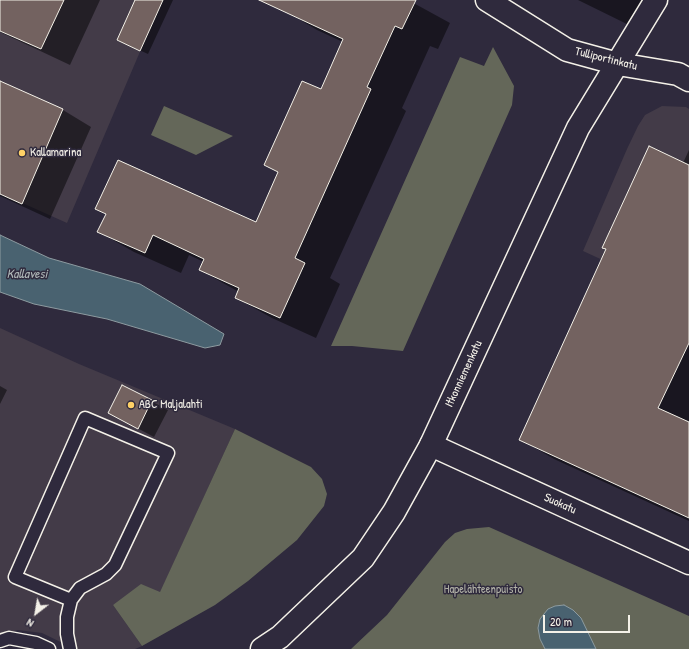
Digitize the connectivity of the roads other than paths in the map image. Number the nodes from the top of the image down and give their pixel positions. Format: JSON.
{"nodes":[{"id":1,"x":487,"y":0,"type":"edge"},
{"id":2,"x":656,"y":0,"type":"edge"},
{"id":3,"x":618,"y":64,"type":"junction"},
{"id":4,"x":689,"y":80,"type":"edge"},
{"id":5,"x":431,"y":445,"type":"junction"},
{"id":6,"x":689,"y":563,"type":"edge"},
{"id":7,"x":71,"y":600,"type":"junction"},
{"id":8,"x":0,"y":641,"type":"edge"},
{"id":9,"x":49,"y":649,"type":"edge"},
{"id":10,"x":70,"y":649,"type":"edge"},
{"id":11,"x":262,"y":649,"type":"edge"}],
"edges":[{"from":1,"to":3,"type":"main road","name":"Tulliportinkatu"},
{"from":2,"to":3,"type":"main road","name":"Itkonniemenkatu"},
{"from":3,"to":4,"type":"main road","name":"Tulliportinkatu"},
{"from":3,"to":5,"type":"main road","name":"Itkonniemenkatu"},
{"from":5,"to":6,"type":"main road","name":"Suokatu"},
{"from":5,"to":11,"type":"main road","name":"Itkonniemenkatu"},
{"from":7,"to":7,"type":"lane"},
{"from":7,"to":10,"type":"lane"},
{"from":8,"to":9,"type":"lane"}]}
